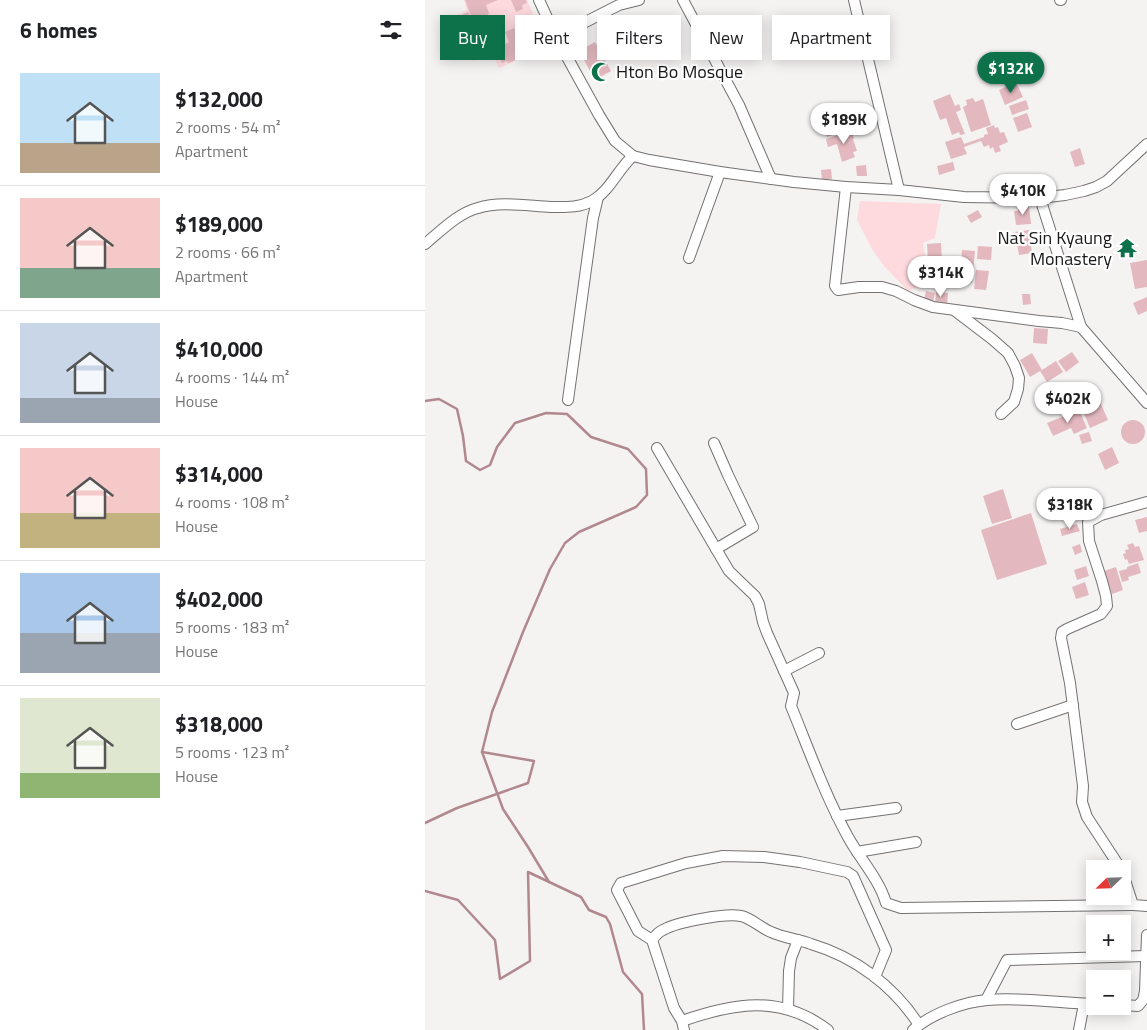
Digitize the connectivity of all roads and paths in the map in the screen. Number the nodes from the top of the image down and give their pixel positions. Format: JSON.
{"nodes":[{"id":1,"x":539,"y":0,"type":"edge"},
{"id":2,"x":639,"y":0,"type":"edge"},
{"id":3,"x":683,"y":0,"type":"edge"},
{"id":4,"x":854,"y":0,"type":"edge"},
{"id":5,"x":546,"y":15,"type":"edge"},
{"id":6,"x":587,"y":21,"type":"edge"},
{"id":7,"x":569,"y":60,"type":"edge"},
{"id":8,"x":1147,"y":144,"type":"edge"},
{"id":9,"x":633,"y":156,"type":"junction"},
{"id":10,"x":720,"y":172,"type":"junction"},
{"id":11,"x":771,"y":179,"type":"junction"},
{"id":12,"x":847,"y":187,"type":"junction"},
{"id":13,"x":899,"y":190,"type":"junction"},
{"id":14,"x":597,"y":197,"type":"junction"},
{"id":15,"x":1040,"y":198,"type":"junction"},
{"id":16,"x":425,"y":244,"type":"edge"},
{"id":17,"x":689,"y":258,"type":"dead end"},
{"id":18,"x":953,"y":310,"type":"junction"},
{"id":19,"x":1081,"y":327,"type":"junction"},
{"id":20,"x":568,"y":400,"type":"dead end"},
{"id":21,"x":1147,"y":403,"type":"edge"},
{"id":22,"x":1001,"y":414,"type":"dead end"},
{"id":23,"x":714,"y":443,"type":"dead end"},
{"id":24,"x":657,"y":448,"type":"dead end"},
{"id":25,"x":1147,"y":502,"type":"edge"},
{"id":26,"x":716,"y":549,"type":"junction"},
{"id":27,"x":819,"y":653,"type":"dead end"},
{"id":28,"x":784,"y":670,"type":"junction"},
{"id":29,"x":1073,"y":705,"type":"junction"},
{"id":30,"x":1017,"y":724,"type":"dead end"},
{"id":31,"x":896,"y":808,"type":"dead end"},
{"id":32,"x":837,"y":816,"type":"junction"},
{"id":33,"x":916,"y":842,"type":"dead end"},
{"id":34,"x":857,"y":852,"type":"junction"},
{"id":35,"x":1115,"y":860,"type":"edge"},
{"id":36,"x":1131,"y":899,"type":"edge"},
{"id":37,"x":1133,"y":905,"type":"junction"},
{"id":38,"x":1147,"y":906,"type":"edge"},
{"id":39,"x":1147,"y":935,"type":"edge"},
{"id":40,"x":652,"y":940,"type":"junction"},
{"id":41,"x":799,"y":940,"type":"junction"},
{"id":42,"x":1146,"y":961,"type":"edge"},
{"id":43,"x":875,"y":977,"type":"junction"},
{"id":44,"x":986,"y":1000,"type":"junction"},
{"id":45,"x":1084,"y":1004,"type":"joint"},
{"id":46,"x":1131,"y":1006,"type":"edge"},
{"id":47,"x":788,"y":1009,"type":"junction"},
{"id":48,"x":683,"y":1026,"type":"edge"},
{"id":49,"x":916,"y":1027,"type":"edge"},
{"id":50,"x":828,"y":1030,"type":"edge"},
{"id":51,"x":1079,"y":1030,"type":"edge"}],
"edges":[{"from":1,"to":5,"type":"street"},
{"from":2,"to":6,"type":"street"},
{"from":3,"to":11,"type":"street"},
{"from":4,"to":13,"type":"street"},
{"from":7,"to":9,"type":"street"},
{"from":8,"to":15,"type":"street"},
{"from":9,"to":10,"type":"street"},
{"from":9,"to":14,"type":"street"},
{"from":10,"to":11,"type":"street"},
{"from":10,"to":17,"type":"street"},
{"from":11,"to":12,"type":"street"},
{"from":12,"to":13,"type":"street"},
{"from":12,"to":18,"type":"street"},
{"from":13,"to":15,"type":"street"},
{"from":14,"to":16,"type":"street"},
{"from":14,"to":20,"type":"street"},
{"from":15,"to":19,"type":"street"},
{"from":18,"to":19,"type":"street"},
{"from":18,"to":22,"type":"street"},
{"from":19,"to":21,"type":"street"},
{"from":23,"to":26,"type":"street"},
{"from":24,"to":26,"type":"street"},
{"from":25,"to":29,"type":"street"},
{"from":26,"to":28,"type":"street"},
{"from":27,"to":28,"type":"street"},
{"from":28,"to":32,"type":"street"},
{"from":29,"to":30,"type":"street"},
{"from":29,"to":35,"type":"street"},
{"from":31,"to":32,"type":"street"},
{"from":32,"to":34,"type":"street"},
{"from":33,"to":34,"type":"street"},
{"from":34,"to":37,"type":"street"},
{"from":36,"to":37,"type":"street"},
{"from":37,"to":38,"type":"street"},
{"from":39,"to":42,"type":"street"},
{"from":40,"to":41,"type":"street"},
{"from":40,"to":43,"type":"street"},
{"from":40,"to":48,"type":"street"},
{"from":41,"to":43,"type":"street"},
{"from":41,"to":47,"type":"street"},
{"from":42,"to":44,"type":"street"},
{"from":42,"to":46,"type":"street"},
{"from":43,"to":49,"type":"street"},
{"from":44,"to":45,"type":"street"},
{"from":44,"to":49,"type":"street"},
{"from":45,"to":51,"type":"street"},
{"from":47,"to":48,"type":"street"},
{"from":47,"to":50,"type":"street"}]}
